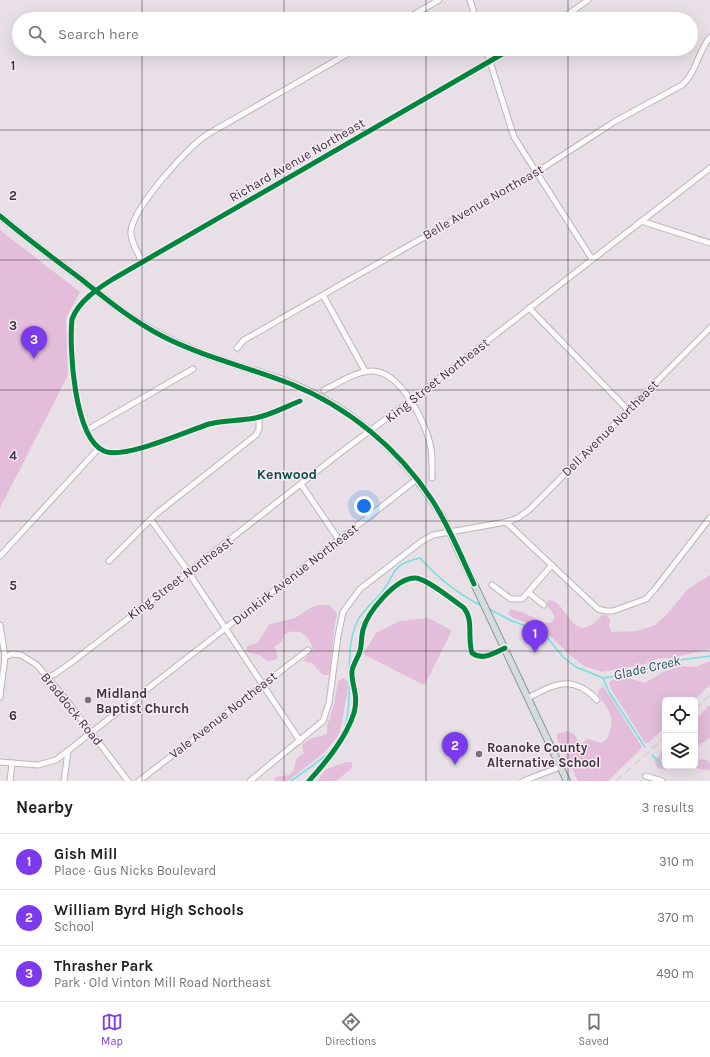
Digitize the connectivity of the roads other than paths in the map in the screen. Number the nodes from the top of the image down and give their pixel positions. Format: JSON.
{"nodes":[{"id":1,"x":439,"y":0,"type":"edge"},
{"id":2,"x":470,"y":0,"type":"edge"},
{"id":3,"x":588,"y":0,"type":"edge"},
{"id":4,"x":418,"y":12,"type":"edge"},
{"id":5,"x":474,"y":12,"type":"edge"},
{"id":6,"x":571,"y":12,"type":"edge"},
{"id":7,"x":710,"y":37,"type":"edge"},
{"id":8,"x":344,"y":56,"type":"edge"},
{"id":9,"x":488,"y":56,"type":"edge"},
{"id":10,"x":500,"y":56,"type":"edge"},
{"id":11,"x":490,"y":62,"type":"junction"},
{"id":12,"x":710,"y":168,"type":"edge"},
{"id":13,"x":536,"y":172,"type":"junction"},
{"id":14,"x":0,"y":216,"type":"edge"},
{"id":15,"x":641,"y":221,"type":"junction"},
{"id":16,"x":710,"y":243,"type":"edge"},
{"id":17,"x":592,"y":259,"type":"junction"},
{"id":18,"x":142,"y":262,"type":"junction"},
{"id":19,"x":96,"y":291,"type":"junction"},
{"id":20,"x":323,"y":295,"type":"junction"},
{"id":21,"x":529,"y":308,"type":"junction"},
{"id":22,"x":710,"y":328,"type":"edge"},
{"id":23,"x":237,"y":348,"type":"dead end"},
{"id":24,"x":193,"y":369,"type":"dead end"},
{"id":25,"x":365,"y":372,"type":"junction"},
{"id":26,"x":324,"y":390,"type":"dead end"},
{"id":27,"x":300,"y":401,"type":"dead end"},
{"id":28,"x":410,"y":401,"type":"junction"},
{"id":29,"x":628,"y":410,"type":"junction"},
{"id":30,"x":259,"y":417,"type":"junction"},
{"id":31,"x":87,"y":430,"type":"junction"},
{"id":32,"x":370,"y":431,"type":"junction"},
{"id":33,"x":99,"y":448,"type":"junction"},
{"id":34,"x":432,"y":478,"type":"dead end"},
{"id":35,"x":417,"y":479,"type":"junction"},
{"id":36,"x":301,"y":484,"type":"junction"},
{"id":37,"x":710,"y":518,"type":"edge"},
{"id":38,"x":151,"y":520,"type":"junction"},
{"id":39,"x":506,"y":522,"type":"junction"},
{"id":40,"x":450,"y":531,"type":"junction"},
{"id":41,"x":339,"y":540,"type":"junction"},
{"id":42,"x":0,"y":556,"type":"edge"},
{"id":43,"x":109,"y":561,"type":"dead end"},
{"id":44,"x":552,"y":565,"type":"junction"},
{"id":45,"x":188,"y":572,"type":"junction"},
{"id":46,"x":492,"y":585,"type":"dead end"},
{"id":47,"x":529,"y":593,"type":"junction"},
{"id":48,"x":544,"y":605,"type":"dead end"},
{"id":49,"x":0,"y":625,"type":"edge"},
{"id":50,"x":226,"y":628,"type":"junction"},
{"id":51,"x":308,"y":650,"type":"dead end"},
{"id":52,"x":5,"y":657,"type":"junction"},
{"id":53,"x":47,"y":676,"type":"junction"},
{"id":54,"x":263,"y":685,"type":"junction"},
{"id":55,"x":0,"y":697,"type":"edge"},
{"id":56,"x":528,"y":698,"type":"junction"},
{"id":57,"x":597,"y":700,"type":"dead end"},
{"id":58,"x":91,"y":733,"type":"junction"},
{"id":59,"x":300,"y":741,"type":"junction"},
{"id":60,"x":68,"y":751,"type":"junction"},
{"id":61,"x":0,"y":762,"type":"edge"},
{"id":62,"x":12,"y":763,"type":"junction"},
{"id":63,"x":560,"y":767,"type":"junction"},
{"id":64,"x":646,"y":776,"type":"dead end"},
{"id":65,"x":10,"y":781,"type":"edge"},
{"id":66,"x":64,"y":781,"type":"edge"},
{"id":67,"x":128,"y":781,"type":"edge"},
{"id":68,"x":139,"y":781,"type":"edge"},
{"id":69,"x":250,"y":781,"type":"edge"},
{"id":70,"x":523,"y":781,"type":"edge"},
{"id":71,"x":567,"y":781,"type":"edge"},
{"id":72,"x":662,"y":781,"type":"edge"}],
"edges":[{"from":1,"to":4,"type":"street"},
{"from":2,"to":5,"type":"street"},
{"from":3,"to":6,"type":"street"},
{"from":7,"to":13,"type":"street","name":"Belle Avenue Northeast"},
{"from":8,"to":18,"type":"street"},
{"from":9,"to":11,"type":"street"},
{"from":10,"to":11,"type":"street","name":"Richard Avenue Northeast"},
{"from":11,"to":13,"type":"street"},
{"from":11,"to":18,"type":"street","name":"Richard Avenue Northeast"},
{"from":12,"to":15,"type":"street","name":"King Street Northeast"},
{"from":13,"to":17,"type":"street"},
{"from":13,"to":20,"type":"street","name":"Belle Avenue Northeast"},
{"from":14,"to":19,"type":"main road"},
{"from":15,"to":16,"type":"street"},
{"from":15,"to":17,"type":"street","name":"King Street Northeast"},
{"from":17,"to":21,"type":"street","name":"King Street Northeast"},
{"from":18,"to":19,"type":"street","name":"Richard Avenue Northeast"},
{"from":19,"to":31,"type":"street","name":"Richard Avenue Northeast"},
{"from":19,"to":32,"type":"main road"},
{"from":20,"to":23,"type":"street","name":"Belle Avenue Northeast"},
{"from":20,"to":25,"type":"street"},
{"from":21,"to":28,"type":"street","name":"King Street Northeast"},
{"from":21,"to":29,"type":"street"},
{"from":22,"to":29,"type":"street","name":"Dell Avenue Northeast"},
{"from":24,"to":31,"type":"street"},
{"from":25,"to":26,"type":"street"},
{"from":25,"to":28,"type":"street"},
{"from":27,"to":30,"type":"street"},
{"from":28,"to":32,"type":"street","name":"King Street Northeast"},
{"from":28,"to":34,"type":"street"},
{"from":29,"to":39,"type":"street","name":"Dell Avenue Northeast"},
{"from":30,"to":33,"type":"street"},
{"from":30,"to":38,"type":"street"},
{"from":31,"to":33,"type":"street","name":"Richard Avenue Northeast"},
{"from":32,"to":35,"type":"main road"},
{"from":32,"to":36,"type":"street","name":"King Street Northeast"},
{"from":33,"to":42,"type":"street"},
{"from":35,"to":40,"type":"main road"},
{"from":35,"to":41,"type":"street","name":"Dunkirk Avenue Northeast"},
{"from":36,"to":41,"type":"street"},
{"from":36,"to":45,"type":"street","name":"King Street Northeast"},
{"from":37,"to":44,"type":"street"},
{"from":38,"to":43,"type":"street"},
{"from":38,"to":45,"type":"street"},
{"from":39,"to":40,"type":"street","name":"Dell Avenue Northeast"},
{"from":39,"to":44,"type":"street"},
{"from":40,"to":56,"type":"main road"},
{"from":40,"to":59,"type":"street"},
{"from":41,"to":50,"type":"street","name":"Dunkirk Avenue Northeast"},
{"from":44,"to":47,"type":"street"},
{"from":45,"to":50,"type":"street"},
{"from":45,"to":53,"type":"street","name":"King Street Northeast"},
{"from":46,"to":47,"type":"street"},
{"from":47,"to":48,"type":"street"},
{"from":49,"to":52,"type":"street"},
{"from":50,"to":54,"type":"street"},
{"from":50,"to":58,"type":"street","name":"Dunkirk Avenue Northeast"},
{"from":51,"to":54,"type":"street","name":"Vale Avenue Northeast"},
{"from":52,"to":53,"type":"street","name":"Braddock Road"},
{"from":52,"to":55,"type":"street"},
{"from":53,"to":58,"type":"street","name":"Braddock Road"},
{"from":54,"to":59,"type":"street"},
{"from":54,"to":68,"type":"street","name":"Vale Avenue Northeast"},
{"from":56,"to":57,"type":"street"},
{"from":56,"to":63,"type":"main road"},
{"from":58,"to":60,"type":"street","name":"Dunkirk Avenue Northeast"},
{"from":58,"to":67,"type":"street","name":"Braddock Road"},
{"from":59,"to":69,"type":"street"},
{"from":60,"to":62,"type":"street","name":"Dunkirk Avenue Northeast"},
{"from":60,"to":66,"type":"street"},
{"from":61,"to":62,"type":"street","name":"Dunkirk Avenue Northeast"},
{"from":62,"to":65,"type":"street"},
{"from":63,"to":70,"type":"street"},
{"from":63,"to":71,"type":"main road"},
{"from":64,"to":72,"type":"street"}]}
